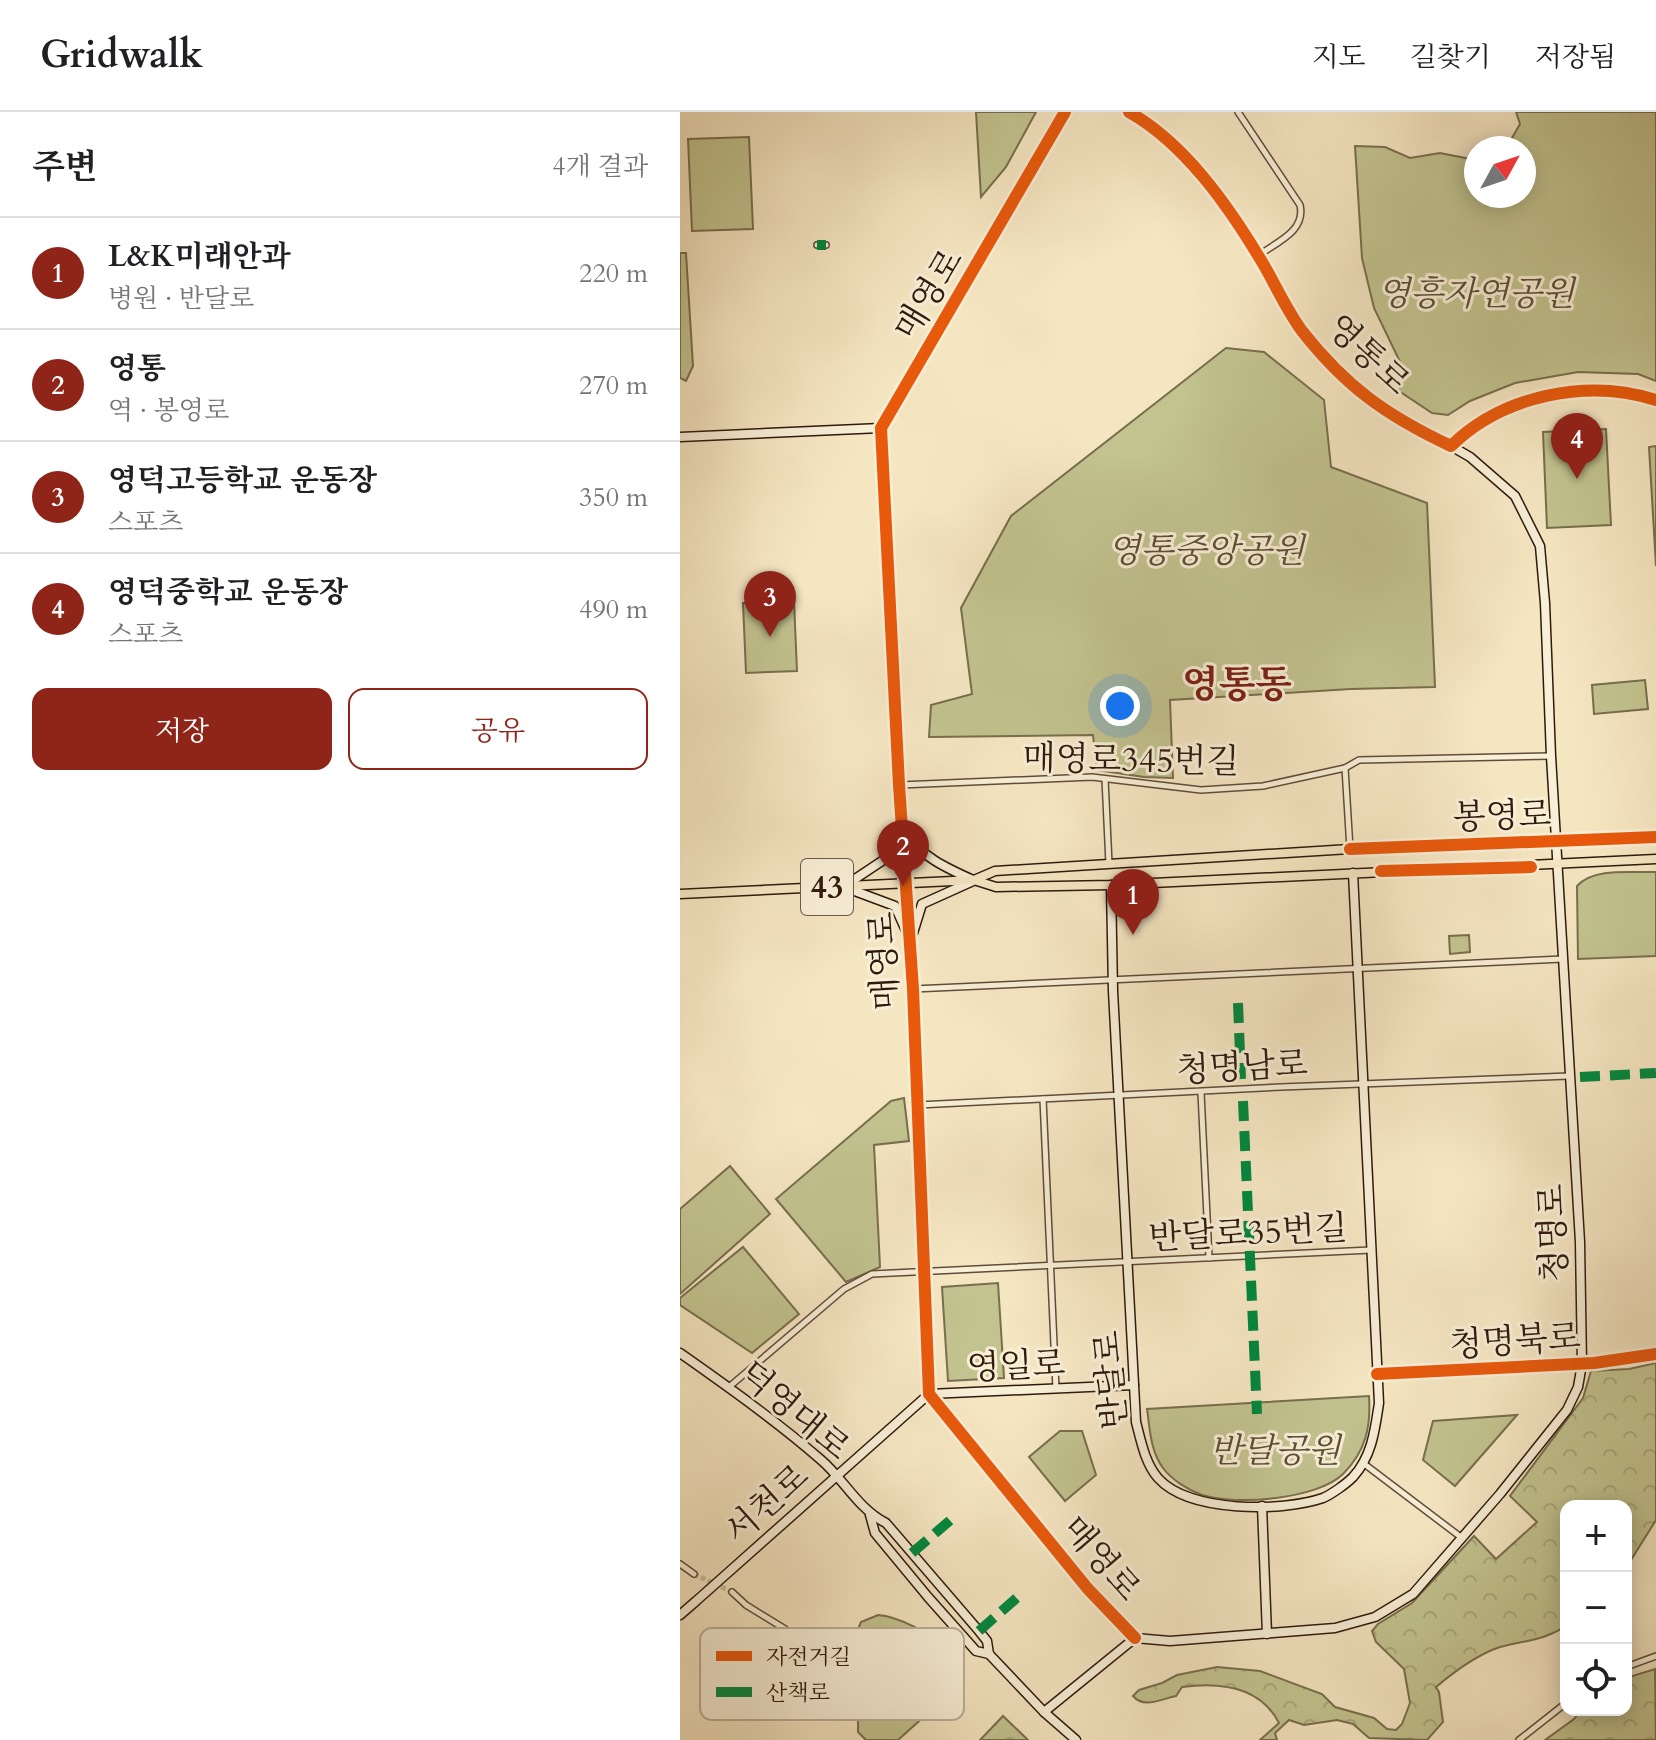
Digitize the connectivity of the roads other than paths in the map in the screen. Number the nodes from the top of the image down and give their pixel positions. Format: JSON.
{"nodes":[{"id":1,"x":1065,"y":112,"type":"edge"},
{"id":2,"x":1129,"y":112,"type":"edge"},
{"id":3,"x":1238,"y":112,"type":"edge"},
{"id":4,"x":817,"y":245,"type":"dead end"},
{"id":5,"x":826,"y":245,"type":"dead end"},
{"id":6,"x":1258,"y":256,"type":"junction"},
{"id":7,"x":1656,"y":400,"type":"edge"},
{"id":8,"x":881,"y":428,"type":"junction"},
{"id":9,"x":680,"y":437,"type":"edge"},
{"id":10,"x":1451,"y":446,"type":"junction"},
{"id":11,"x":1551,"y":756,"type":"junction"},
{"id":12,"x":1345,"y":768,"type":"junction"},
{"id":13,"x":1105,"y":779,"type":"junction"},
{"id":14,"x":899,"y":785,"type":"junction"},
{"id":15,"x":903,"y":832,"type":"junction"},
{"id":16,"x":1656,"y":837,"type":"edge"},
{"id":17,"x":1557,"y":840,"type":"junction"},
{"id":18,"x":1350,"y":849,"type":"junction"},
{"id":19,"x":1656,"y":859,"type":"edge"},
{"id":20,"x":1559,"y":864,"type":"junction"},
{"id":21,"x":1109,"y":865,"type":"junction"},
{"id":22,"x":1353,"y":873,"type":"junction"},
{"id":23,"x":974,"y":880,"type":"junction"},
{"id":24,"x":907,"y":883,"type":"junction"},
{"id":25,"x":1111,"y":885,"type":"junction"},
{"id":26,"x":843,"y":887,"type":"junction"},
{"id":27,"x":680,"y":894,"type":"edge"},
{"id":28,"x":910,"y":942,"type":"junction"},
{"id":29,"x":1563,"y":959,"type":"junction"},
{"id":30,"x":1357,"y":968,"type":"junction"},
{"id":31,"x":1113,"y":980,"type":"junction"},
{"id":32,"x":913,"y":989,"type":"junction"},
{"id":33,"x":1569,"y":1076,"type":"junction"},
{"id":34,"x":1362,"y":1084,"type":"junction"},
{"id":35,"x":1201,"y":1093,"type":"junction"},
{"id":36,"x":1119,"y":1095,"type":"junction"},
{"id":37,"x":1043,"y":1099,"type":"junction"},
{"id":38,"x":918,"y":1105,"type":"junction"},
{"id":39,"x":1371,"y":1250,"type":"junction"},
{"id":40,"x":1209,"y":1258,"type":"junction"},
{"id":41,"x":1128,"y":1261,"type":"junction"},
{"id":42,"x":1051,"y":1265,"type":"junction"},
{"id":43,"x":925,"y":1272,"type":"junction"},
{"id":44,"x":680,"y":1353,"type":"edge"},
{"id":45,"x":1656,"y":1354,"type":"edge"},
{"id":46,"x":1582,"y":1364,"type":"junction"},
{"id":47,"x":1377,"y":1374,"type":"junction"},
{"id":48,"x":1134,"y":1385,"type":"junction"},
{"id":49,"x":729,"y":1387,"type":"junction"},
{"id":50,"x":1056,"y":1389,"type":"junction"},
{"id":51,"x":929,"y":1394,"type":"junction"},
{"id":52,"x":1363,"y":1463,"type":"junction"},
{"id":53,"x":836,"y":1476,"type":"junction"},
{"id":54,"x":1262,"y":1506,"type":"junction"},
{"id":55,"x":870,"y":1515,"type":"junction"},
{"id":56,"x":1462,"y":1538,"type":"junction"},
{"id":57,"x":680,"y":1564,"type":"edge"},
{"id":58,"x":694,"y":1574,"type":"tunnel mouth"},
{"id":59,"x":732,"y":1592,"type":"tunnel mouth"},
{"id":60,"x":680,"y":1615,"type":"edge"},
{"id":61,"x":783,"y":1628,"type":"edge"},
{"id":62,"x":956,"y":1628,"type":"edge"},
{"id":63,"x":1267,"y":1634,"type":"junction"},
{"id":64,"x":964,"y":1638,"type":"edge"},
{"id":65,"x":1135,"y":1638,"type":"junction"},
{"id":66,"x":989,"y":1654,"type":"junction"},
{"id":67,"x":1656,"y":1656,"type":"edge"},
{"id":68,"x":1632,"y":1665,"type":"edge"},
{"id":69,"x":1560,"y":1708,"type":"edge"},
{"id":70,"x":1044,"y":1712,"type":"junction"},
{"id":71,"x":1076,"y":1740,"type":"edge"},
{"id":72,"x":1519,"y":1740,"type":"edge"}],
"edges":[{"from":1,"to":8,"type":"street","name":"매영로"},
{"from":2,"to":6,"type":"street","name":"영통로"},
{"from":3,"to":6,"type":"street"},
{"from":4,"to":5,"type":"street"},
{"from":6,"to":10,"type":"street","name":"영통로"},
{"from":7,"to":10,"type":"street"},
{"from":8,"to":9,"type":"street"},
{"from":8,"to":14,"type":"street","name":"매영로"},
{"from":10,"to":11,"type":"street","name":"청명로"},
{"from":11,"to":12,"type":"street","name":"매영로345번길"},
{"from":11,"to":17,"type":"street","name":"청명로"},
{"from":12,"to":13,"type":"street","name":"매영로345번길"},
{"from":12,"to":18,"type":"street"},
{"from":13,"to":14,"type":"street","name":"매영로345번길"},
{"from":13,"to":21,"type":"street"},
{"from":14,"to":15,"type":"street","name":"매영로"},
{"from":15,"to":23,"type":"street"},
{"from":15,"to":24,"type":"street","name":"매영로"},
{"from":15,"to":26,"type":"street"},
{"from":16,"to":17,"type":"main road","name":"봉영로","number":"43"},
{"from":17,"to":18,"type":"main road","name":"봉영로","number":"43"},
{"from":17,"to":20,"type":"street","name":"청명로"},
{"from":18,"to":21,"type":"main road","name":"봉영로","number":"43"},
{"from":19,"to":20,"type":"main road","name":"봉영로","number":"43"},
{"from":20,"to":22,"type":"main road","name":"봉영로","number":"43"},
{"from":20,"to":29,"type":"street","name":"청명로"},
{"from":21,"to":23,"type":"main road","name":"봉영로","number":"43"},
{"from":22,"to":25,"type":"main road","name":"봉영로","number":"43"},
{"from":22,"to":30,"type":"street","name":"반달로"},
{"from":23,"to":24,"type":"main road","name":"봉영로","number":"43"},
{"from":23,"to":25,"type":"main road","name":"봉영로","number":"43"},
{"from":23,"to":28,"type":"street"},
{"from":24,"to":26,"type":"main road","name":"봉영로","number":"43"},
{"from":24,"to":28,"type":"street","name":"매영로"},
{"from":25,"to":31,"type":"street","name":"반달로"},
{"from":26,"to":27,"type":"main road","name":"봉영로","number":"43"},
{"from":26,"to":28,"type":"street"},
{"from":28,"to":32,"type":"street","name":"매영로"},
{"from":29,"to":30,"type":"street"},
{"from":29,"to":33,"type":"street","name":"청명로"},
{"from":30,"to":31,"type":"street"},
{"from":30,"to":34,"type":"street","name":"반달로"},
{"from":31,"to":32,"type":"street"},
{"from":31,"to":36,"type":"street","name":"반달로"},
{"from":32,"to":38,"type":"street","name":"매영로"},
{"from":33,"to":34,"type":"street","name":"청명남로"},
{"from":33,"to":46,"type":"street","name":"청명로"},
{"from":34,"to":35,"type":"street","name":"청명남로"},
{"from":34,"to":39,"type":"street","name":"반달로"},
{"from":35,"to":36,"type":"street","name":"청명남로"},
{"from":35,"to":40,"type":"street"},
{"from":36,"to":37,"type":"street","name":"청명남로"},
{"from":36,"to":41,"type":"street","name":"반달로"},
{"from":37,"to":38,"type":"street","name":"청명남로"},
{"from":37,"to":42,"type":"street"},
{"from":38,"to":43,"type":"street","name":"매영로"},
{"from":39,"to":40,"type":"street","name":"반달로35번길"},
{"from":39,"to":47,"type":"street","name":"반달로"},
{"from":40,"to":41,"type":"street","name":"반달로35번길"},
{"from":41,"to":42,"type":"street","name":"반달로35번길"},
{"from":41,"to":48,"type":"street","name":"반달로"},
{"from":42,"to":43,"type":"street","name":"반달로35번길"},
{"from":42,"to":50,"type":"street"},
{"from":43,"to":49,"type":"street","name":"반달로35번길"},
{"from":43,"to":51,"type":"street","name":"매영로"},
{"from":44,"to":49,"type":"street","name":"덕영대로"},
{"from":45,"to":46,"type":"street","name":"청명북로"},
{"from":46,"to":47,"type":"street","name":"청명북로"},
{"from":46,"to":56,"type":"street","name":"청명로"},
{"from":47,"to":52,"type":"street","name":"반달로"},
{"from":48,"to":50,"type":"street","name":"영일로"},
{"from":48,"to":54,"type":"street","name":"반달로"},
{"from":49,"to":53,"type":"street","name":"덕영대로"},
{"from":50,"to":51,"type":"street","name":"영일로"},
{"from":51,"to":53,"type":"street","name":"영일로"},
{"from":51,"to":65,"type":"street","name":"매영로"},
{"from":52,"to":54,"type":"street","name":"반달로"},
{"from":52,"to":56,"type":"street"},
{"from":53,"to":55,"type":"street","name":"덕영대로"},
{"from":53,"to":60,"type":"street","name":"서천로","bridge":true},
{"from":54,"to":63,"type":"street"},
{"from":55,"to":62,"type":"street","name":"덕영대로"},
{"from":55,"to":66,"type":"street","name":"덕영대로"},
{"from":56,"to":63,"type":"street","name":"청명로"},
{"from":57,"to":58,"type":"street"},
{"from":59,"to":61,"type":"street"},
{"from":63,"to":65,"type":"street","name":"청명로"},
{"from":64,"to":66,"type":"street","name":"덕영대로"},
{"from":65,"to":70,"type":"street"},
{"from":66,"to":70,"type":"street","name":"덕영대로"},
{"from":67,"to":68,"type":"street"},
{"from":69,"to":72,"type":"street"},
{"from":70,"to":71,"type":"street","name":"덕영대로"}]}
